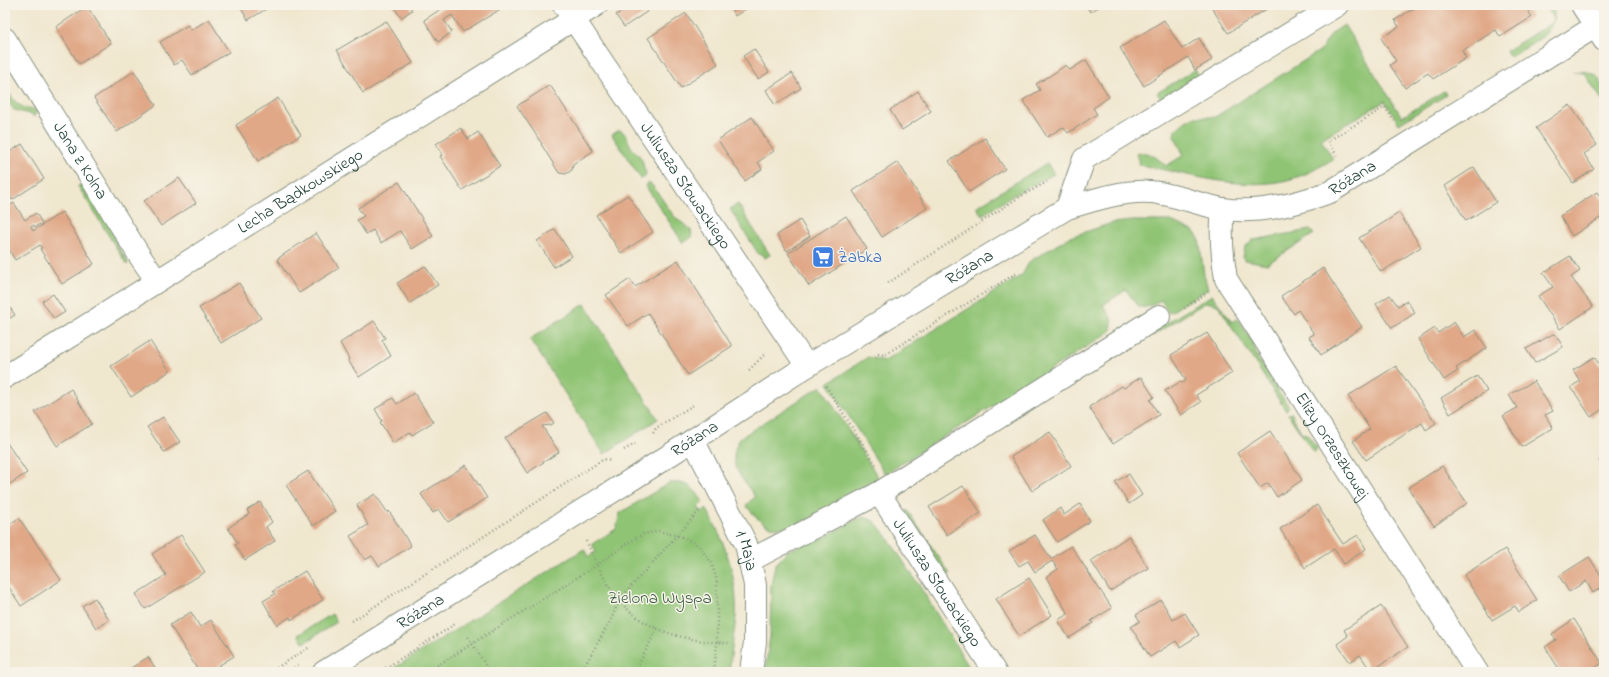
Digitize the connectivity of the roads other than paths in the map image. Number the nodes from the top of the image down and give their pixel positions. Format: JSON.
{"nodes":[{"id":1,"x":596,"y":5,"type":"edge"},
{"id":2,"x":1337,"y":5,"type":"edge"},
{"id":3,"x":1582,"y":5,"type":"edge"},
{"id":4,"x":569,"y":12,"type":"edge"},
{"id":5,"x":1601,"y":29,"type":"edge"},
{"id":6,"x":5,"y":40,"type":"edge"},
{"id":7,"x":1067,"y":208,"type":"junction"},
{"id":8,"x":1223,"y":209,"type":"junction"},
{"id":9,"x":157,"y":281,"type":"junction"},
{"id":10,"x":1159,"y":316,"type":"road end"},
{"id":11,"x":814,"y":374,"type":"junction"},
{"id":12,"x":5,"y":377,"type":"edge"},
{"id":13,"x":693,"y":440,"type":"junction"},
{"id":14,"x":884,"y":490,"type":"junction"},
{"id":15,"x":749,"y":561,"type":"junction"},
{"id":16,"x":324,"y":672,"type":"edge"},
{"id":17,"x":751,"y":672,"type":"edge"},
{"id":18,"x":995,"y":672,"type":"edge"},
{"id":19,"x":1477,"y":672,"type":"edge"}],
"edges":[{"from":1,"to":4,"type":"street","name":"Lecha Bądkowskiego"},
{"from":2,"to":7,"type":"street"},
{"from":3,"to":5,"type":"street"},
{"from":4,"to":9,"type":"street","name":"Lecha Bądkowskiego"},
{"from":4,"to":11,"type":"street","name":"Juliusza Słowackiego"},
{"from":5,"to":8,"type":"street","name":"Różana"},
{"from":6,"to":9,"type":"street","name":"Jana z Kolna"},
{"from":7,"to":8,"type":"street","name":"Różana"},
{"from":7,"to":11,"type":"street","name":"Różana"},
{"from":8,"to":19,"type":"street","name":"Elizy Orzeszkowej"},
{"from":9,"to":12,"type":"street","name":"Lecha Bądkowskiego"},
{"from":10,"to":14,"type":"street"},
{"from":11,"to":13,"type":"street","name":"Różana"},
{"from":13,"to":15,"type":"street","name":"1 Maja"},
{"from":13,"to":16,"type":"street","name":"Różana"},
{"from":14,"to":15,"type":"street"},
{"from":14,"to":18,"type":"street","name":"Juliusza Słowackiego"},
{"from":15,"to":17,"type":"street","name":"1 Maja"}]}
